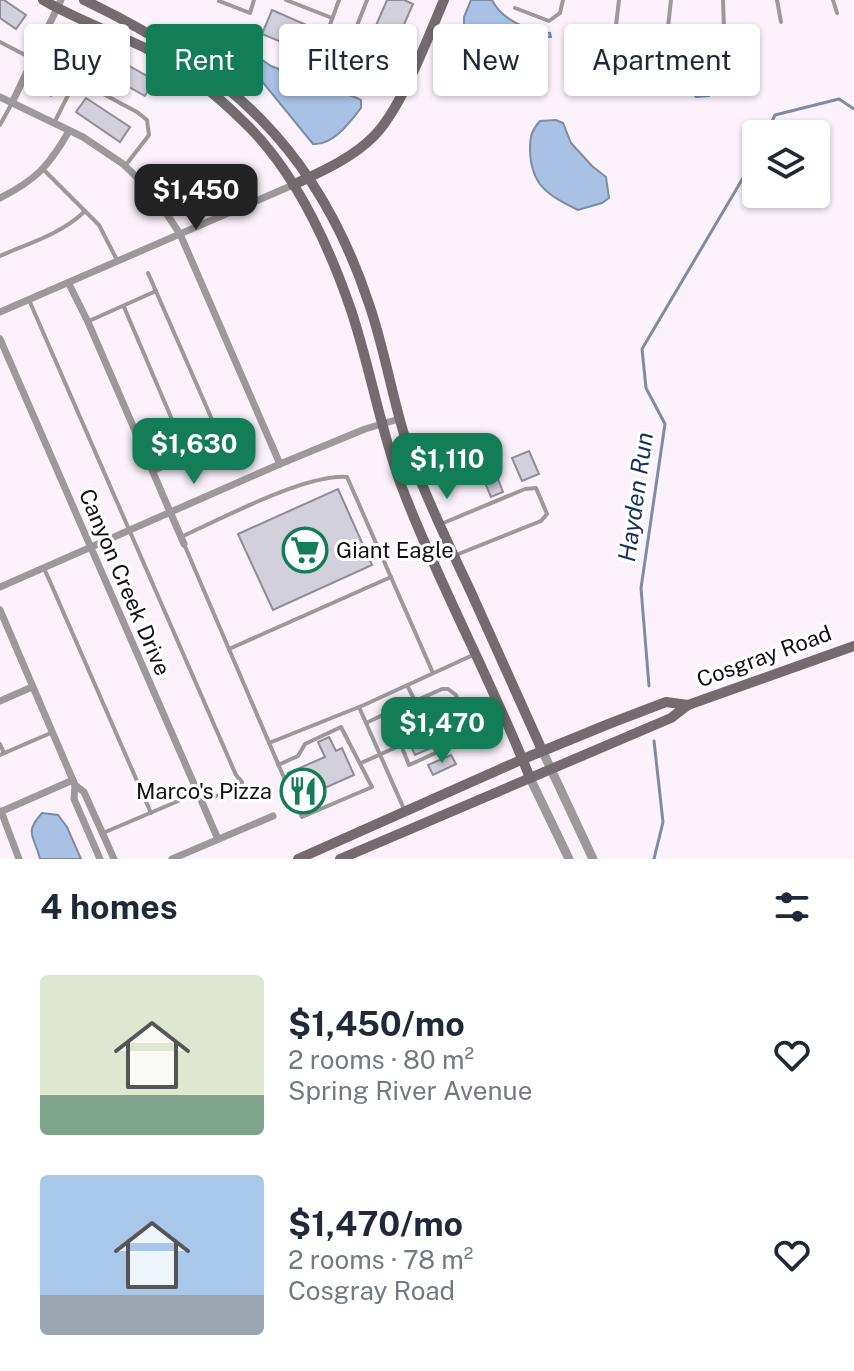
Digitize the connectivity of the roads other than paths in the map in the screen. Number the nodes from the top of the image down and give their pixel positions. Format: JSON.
{"nodes":[{"id":1,"x":43,"y":0,"type":"edge"},
{"id":2,"x":84,"y":0,"type":"edge"},
{"id":3,"x":254,"y":0,"type":"edge"},
{"id":4,"x":286,"y":0,"type":"edge"},
{"id":5,"x":339,"y":0,"type":"edge"},
{"id":6,"x":367,"y":0,"type":"edge"},
{"id":7,"x":563,"y":0,"type":"edge"},
{"id":8,"x":619,"y":0,"type":"edge"},
{"id":9,"x":671,"y":0,"type":"edge"},
{"id":10,"x":723,"y":0,"type":"edge"},
{"id":11,"x":777,"y":0,"type":"edge"},
{"id":12,"x":833,"y":0,"type":"edge"},
{"id":13,"x":219,"y":1,"type":"edge"},
{"id":14,"x":442,"y":1,"type":"edge"},
{"id":15,"x":59,"y":4,"type":"edge"},
{"id":16,"x":515,"y":8,"type":"dead end"},
{"id":17,"x":837,"y":13,"type":"dead end"},
{"id":18,"x":332,"y":18,"type":"junction"},
{"id":19,"x":781,"y":22,"type":"dead end"},
{"id":20,"x":50,"y":24,"type":"edge"},
{"id":21,"x":330,"y":24,"type":"edge"},
{"id":22,"x":358,"y":24,"type":"edge"},
{"id":23,"x":616,"y":24,"type":"edge"},
{"id":24,"x":668,"y":24,"type":"edge"},
{"id":25,"x":724,"y":24,"type":"edge"},
{"id":26,"x":0,"y":42,"type":"edge"},
{"id":27,"x":24,"y":54,"type":"edge"},
{"id":28,"x":417,"y":56,"type":"edge"},
{"id":29,"x":24,"y":79,"type":"edge"},
{"id":30,"x":68,"y":96,"type":"edge"},
{"id":31,"x":107,"y":96,"type":"edge"},
{"id":32,"x":399,"y":96,"type":"edge"},
{"id":33,"x":0,"y":97,"type":"edge"},
{"id":34,"x":12,"y":103,"type":"junction"},
{"id":35,"x":54,"y":123,"type":"junction"},
{"id":36,"x":0,"y":125,"type":"edge"},
{"id":37,"x":69,"y":131,"type":"junction"},
{"id":38,"x":125,"y":166,"type":"junction"},
{"id":39,"x":44,"y":170,"type":"junction"},
{"id":40,"x":310,"y":177,"type":"junction"},
{"id":41,"x":293,"y":185,"type":"junction"},
{"id":42,"x":0,"y":198,"type":"edge"},
{"id":43,"x":84,"y":212,"type":"junction"},
{"id":44,"x":180,"y":234,"type":"junction"},
{"id":45,"x":0,"y":256,"type":"edge"},
{"id":46,"x":118,"y":262,"type":"junction"},
{"id":47,"x":148,"y":273,"type":"dead end"},
{"id":48,"x":69,"y":284,"type":"junction"},
{"id":49,"x":156,"y":291,"type":"junction"},
{"id":50,"x":29,"y":300,"type":"junction"},
{"id":51,"x":124,"y":307,"type":"junction"},
{"id":52,"x":0,"y":312,"type":"edge"},
{"id":53,"x":88,"y":322,"type":"junction"},
{"id":54,"x":0,"y":339,"type":"edge"},
{"id":55,"x":399,"y":419,"type":"junction"},
{"id":56,"x":381,"y":425,"type":"junction"},
{"id":57,"x":221,"y":442,"type":"junction"},
{"id":58,"x":188,"y":457,"type":"junction"},
{"id":59,"x":231,"y":463,"type":"dead end"},
{"id":60,"x":280,"y":464,"type":"junction"},
{"id":61,"x":152,"y":473,"type":"junction"},
{"id":62,"x":170,"y":514,"type":"junction"},
{"id":63,"x":440,"y":525,"type":"junction"},
{"id":64,"x":129,"y":531,"type":"junction"},
{"id":65,"x":182,"y":541,"type":"junction"},
{"id":66,"x":91,"y":548,"type":"junction"},
{"id":67,"x":454,"y":555,"type":"junction"},
{"id":68,"x":44,"y":568,"type":"junction"},
{"id":69,"x":391,"y":577,"type":"junction"},
{"id":70,"x":0,"y":587,"type":"edge"},
{"id":71,"x":0,"y":610,"type":"edge"},
{"id":72,"x":854,"y":646,"type":"edge"},
{"id":73,"x":229,"y":649,"type":"junction"},
{"id":74,"x":475,"y":654,"type":"junction"},
{"id":75,"x":433,"y":673,"type":"junction"},
{"id":76,"x":407,"y":685,"type":"junction"},
{"id":77,"x":32,"y":687,"type":"junction"},
{"id":78,"x":0,"y":701,"type":"edge"},
{"id":79,"x":415,"y":701,"type":"junction"},
{"id":80,"x":688,"y":705,"type":"junction"},
{"id":81,"x":359,"y":707,"type":"junction"},
{"id":82,"x":387,"y":713,"type":"junction"},
{"id":83,"x":366,"y":723,"type":"junction"},
{"id":84,"x":53,"y":732,"type":"junction"},
{"id":85,"x":269,"y":743,"type":"junction"},
{"id":86,"x":0,"y":744,"type":"edge"},
{"id":87,"x":401,"y":745,"type":"junction"},
{"id":88,"x":542,"y":750,"type":"junction"},
{"id":89,"x":440,"y":751,"type":"junction"},
{"id":90,"x":2,"y":754,"type":"edge"},
{"id":91,"x":380,"y":754,"type":"junction"},
{"id":92,"x":523,"y":759,"type":"junction"},
{"id":93,"x":361,"y":763,"type":"junction"},
{"id":94,"x":278,"y":765,"type":"junction"},
{"id":95,"x":550,"y":770,"type":"junction"},
{"id":96,"x":530,"y":778,"type":"junction"},
{"id":97,"x":74,"y":783,"type":"junction"},
{"id":98,"x":197,"y":793,"type":"junction"},
{"id":99,"x":201,"y":802,"type":"junction"},
{"id":100,"x":0,"y":811,"type":"edge"},
{"id":101,"x":405,"y":811,"type":"junction"},
{"id":102,"x":151,"y":813,"type":"junction"},
{"id":103,"x":273,"y":816,"type":"dead end"},
{"id":104,"x":103,"y":833,"type":"junction"},
{"id":105,"x":218,"y":839,"type":"junction"},
{"id":106,"x":19,"y":859,"type":"edge"},
{"id":107,"x":100,"y":859,"type":"edge"},
{"id":108,"x":114,"y":859,"type":"edge"},
{"id":109,"x":172,"y":859,"type":"edge"},
{"id":110,"x":298,"y":859,"type":"edge"},
{"id":111,"x":340,"y":859,"type":"edge"},
{"id":112,"x":569,"y":859,"type":"edge"},
{"id":113,"x":593,"y":859,"type":"edge"}],
"edges":[{"from":1,"to":15,"type":"main road"},
{"from":2,"to":40,"type":"main road"},
{"from":3,"to":13,"type":"lane"},
{"from":4,"to":18,"type":"lane"},
{"from":5,"to":18,"type":"lane"},
{"from":6,"to":22,"type":"lane"},
{"from":7,"to":16,"type":"lane"},
{"from":8,"to":23,"type":"lane"},
{"from":9,"to":24,"type":"lane"},
{"from":10,"to":25,"type":"lane"},
{"from":11,"to":19,"type":"lane"},
{"from":12,"to":17,"type":"lane"},
{"from":14,"to":28,"type":"main road"},
{"from":15,"to":20,"type":"street"},
{"from":15,"to":41,"type":"main road"},
{"from":18,"to":21,"type":"lane"},
{"from":26,"to":27,"type":"lane"},
{"from":29,"to":34,"type":"street"},
{"from":30,"to":35,"type":"lane"},
{"from":31,"to":38,"type":"lane"},
{"from":32,"to":40,"type":"main road"},
{"from":33,"to":34,"type":"street"},
{"from":34,"to":35,"type":"street"},
{"from":34,"to":36,"type":"lane"},
{"from":35,"to":37,"type":"street"},
{"from":37,"to":38,"type":"street"},
{"from":37,"to":39,"type":"street"},
{"from":38,"to":44,"type":"street"},
{"from":39,"to":42,"type":"street"},
{"from":39,"to":43,"type":"lane"},
{"from":40,"to":41,"type":"main road"},
{"from":40,"to":55,"type":"main road"},
{"from":41,"to":44,"type":"street"},
{"from":41,"to":56,"type":"main road"},
{"from":43,"to":45,"type":"lane"},
{"from":43,"to":46,"type":"lane"},
{"from":44,"to":46,"type":"street"},
{"from":44,"to":60,"type":"street"},
{"from":46,"to":48,"type":"street"},
{"from":47,"to":49,"type":"lane"},
{"from":48,"to":50,"type":"street"},
{"from":48,"to":53,"type":"street"},
{"from":49,"to":51,"type":"lane"},
{"from":49,"to":57,"type":"lane"},
{"from":50,"to":52,"type":"street"},
{"from":50,"to":64,"type":"lane"},
{"from":51,"to":53,"type":"lane"},
{"from":51,"to":58,"type":"lane"},
{"from":53,"to":61,"type":"street"},
{"from":54,"to":66,"type":"street","name":"Canyon Creek Drive"},
{"from":55,"to":56,"type":"street"},
{"from":55,"to":63,"type":"main road"},
{"from":56,"to":60,"type":"street"},
{"from":56,"to":74,"type":"main road"},
{"from":57,"to":58,"type":"lane"},
{"from":57,"to":59,"type":"lane"},
{"from":58,"to":61,"type":"lane"},
{"from":60,"to":62,"type":"street"},
{"from":61,"to":62,"type":"street"},
{"from":62,"to":64,"type":"street"},
{"from":62,"to":65,"type":"street"},
{"from":63,"to":67,"type":"main road"},
{"from":63,"to":67,"type":"lane"},
{"from":64,"to":66,"type":"street"},
{"from":64,"to":99,"type":"lane"},
{"from":65,"to":69,"type":"lane"},
{"from":65,"to":73,"type":"lane"},
{"from":66,"to":68,"type":"street"},
{"from":66,"to":98,"type":"street","name":"Canyon Creek Drive"},
{"from":67,"to":88,"type":"main road"},
{"from":68,"to":70,"type":"street"},
{"from":68,"to":102,"type":"lane"},
{"from":69,"to":73,"type":"lane"},
{"from":69,"to":75,"type":"lane"},
{"from":71,"to":77,"type":"street"},
{"from":72,"to":80,"type":"main road","name":"Cosgray Road"},
{"from":73,"to":85,"type":"lane"},
{"from":74,"to":75,"type":"lane"},
{"from":74,"to":92,"type":"main road"},
{"from":75,"to":76,"type":"lane"},
{"from":76,"to":79,"type":"lane"},
{"from":76,"to":81,"type":"lane"},
{"from":77,"to":78,"type":"street"},
{"from":77,"to":84,"type":"street"},
{"from":79,"to":82,"type":"lane"},
{"from":79,"to":89,"type":"lane"},
{"from":79,"to":89,"type":"lane"},
{"from":80,"to":88,"type":"main road","name":"Cosgray Road"},
{"from":80,"to":95,"type":"main road","name":"Cosgray Road"},
{"from":81,"to":83,"type":"lane"},
{"from":81,"to":85,"type":"lane"},
{"from":82,"to":83,"type":"lane"},
{"from":82,"to":87,"type":"lane"},
{"from":83,"to":91,"type":"lane"},
{"from":84,"to":90,"type":"lane"},
{"from":84,"to":97,"type":"street"},
{"from":85,"to":94,"type":"lane"},
{"from":86,"to":90,"type":"lane"},
{"from":87,"to":89,"type":"lane"},
{"from":87,"to":91,"type":"lane"},
{"from":88,"to":92,"type":"main road","name":"Cosgray Road"},
{"from":88,"to":95,"type":"street"},
{"from":91,"to":93,"type":"lane"},
{"from":91,"to":101,"type":"lane"},
{"from":92,"to":96,"type":"main road"},
{"from":92,"to":101,"type":"main road","name":"Cosgray Road"},
{"from":93,"to":94,"type":"lane"},
{"from":93,"to":94,"type":"lane"},
{"from":95,"to":96,"type":"main road","name":"Cosgray Road"},
{"from":95,"to":113,"type":"street"},
{"from":96,"to":111,"type":"main road","name":"Cosgray Road"},
{"from":96,"to":112,"type":"street"},
{"from":97,"to":100,"type":"street"},
{"from":97,"to":104,"type":"street"},
{"from":97,"to":107,"type":"street"},
{"from":98,"to":99,"type":"street","name":"Canyon Creek Drive"},
{"from":98,"to":102,"type":"lane"},
{"from":99,"to":105,"type":"street","name":"Canyon Creek Drive"},
{"from":100,"to":106,"type":"street"},
{"from":101,"to":110,"type":"main road","name":"Cosgray Road"},
{"from":102,"to":104,"type":"lane"},
{"from":103,"to":105,"type":"street"},
{"from":104,"to":108,"type":"street"},
{"from":105,"to":109,"type":"street"}]}
